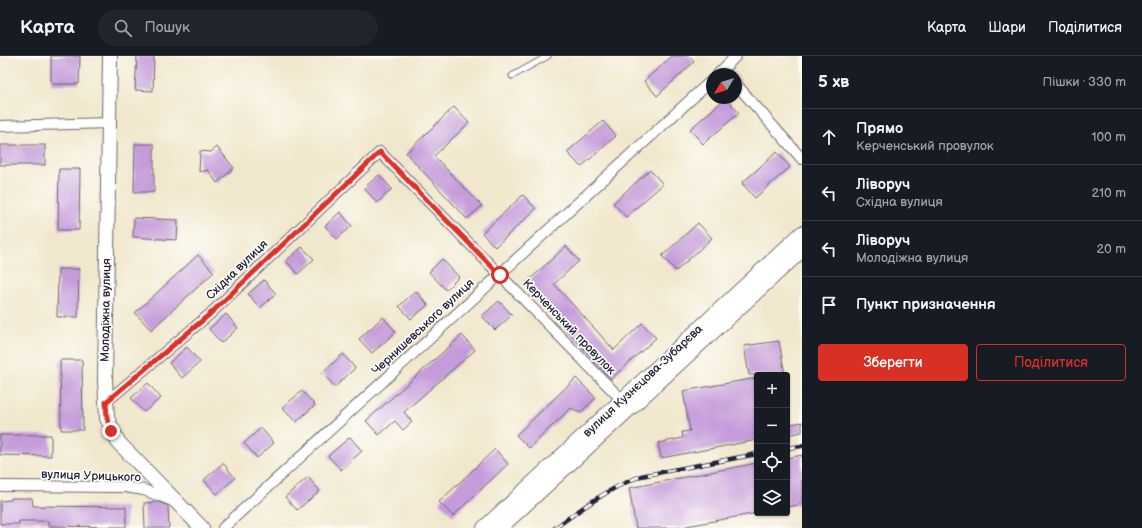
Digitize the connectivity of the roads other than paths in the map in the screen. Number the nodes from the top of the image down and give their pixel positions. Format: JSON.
{"nodes":[{"id":1,"x":110,"y":56,"type":"edge"},
{"id":2,"x":548,"y":56,"type":"edge"},
{"id":3,"x":736,"y":56,"type":"edge"},
{"id":4,"x":726,"y":68,"type":"edge"},
{"id":5,"x":512,"y":76,"type":"dead end"},
{"id":6,"x":706,"y":86,"type":"edge"},
{"id":7,"x":742,"y":91,"type":"edge"},
{"id":8,"x":110,"y":123,"type":"junction"},
{"id":9,"x":0,"y":126,"type":"edge"},
{"id":10,"x":380,"y":152,"type":"joint"},
{"id":11,"x":802,"y":160,"type":"edge"},
{"id":12,"x":802,"y":233,"type":"edge"},
{"id":13,"x":802,"y":250,"type":"edge"},
{"id":14,"x":500,"y":275,"type":"junction"},
{"id":15,"x":622,"y":400,"type":"junction"},
{"id":16,"x":106,"y":402,"type":"junction"},
{"id":17,"x":0,"y":486,"type":"edge"},
{"id":18,"x":178,"y":503,"type":"junction"},
{"id":19,"x":202,"y":528,"type":"edge"},
{"id":20,"x":222,"y":528,"type":"edge"},
{"id":21,"x":484,"y":528,"type":"edge"},
{"id":22,"x":500,"y":528,"type":"edge"}],
"edges":[{"from":1,"to":8,"type":"main road","name":"Молодіжна вулиця"},
{"from":2,"to":5,"type":"lane"},
{"from":3,"to":4,"type":"street"},
{"from":6,"to":14,"type":"street","name":"Чернишевського вулиця"},
{"from":7,"to":11,"type":"street"},
{"from":8,"to":9,"type":"street"},
{"from":8,"to":16,"type":"main road","name":"Молодіжна вулиця"},
{"from":10,"to":14,"type":"street","name":"Керченський провулок"},
{"from":10,"to":16,"type":"street","name":"Східна вулиця"},
{"from":12,"to":15,"type":"main road","name":"вулиця Кузнєцова-Зубарєва"},
{"from":13,"to":22,"type":"main road","name":"вулиця Кузнєцова-Зубарєва"},
{"from":14,"to":15,"type":"street","name":"Керченський провулок"},
{"from":14,"to":20,"type":"street","name":"Чернишевського вулиця"},
{"from":15,"to":21,"type":"main road","name":"вулиця Кузнєцова-Зубарєва"},
{"from":16,"to":18,"type":"main road","name":"Молодіжна вулиця"},
{"from":17,"to":18,"type":"street","name":"вулиця Урицького"},
{"from":18,"to":19,"type":"main road","name":"Молодіжна вулиця"}]}
